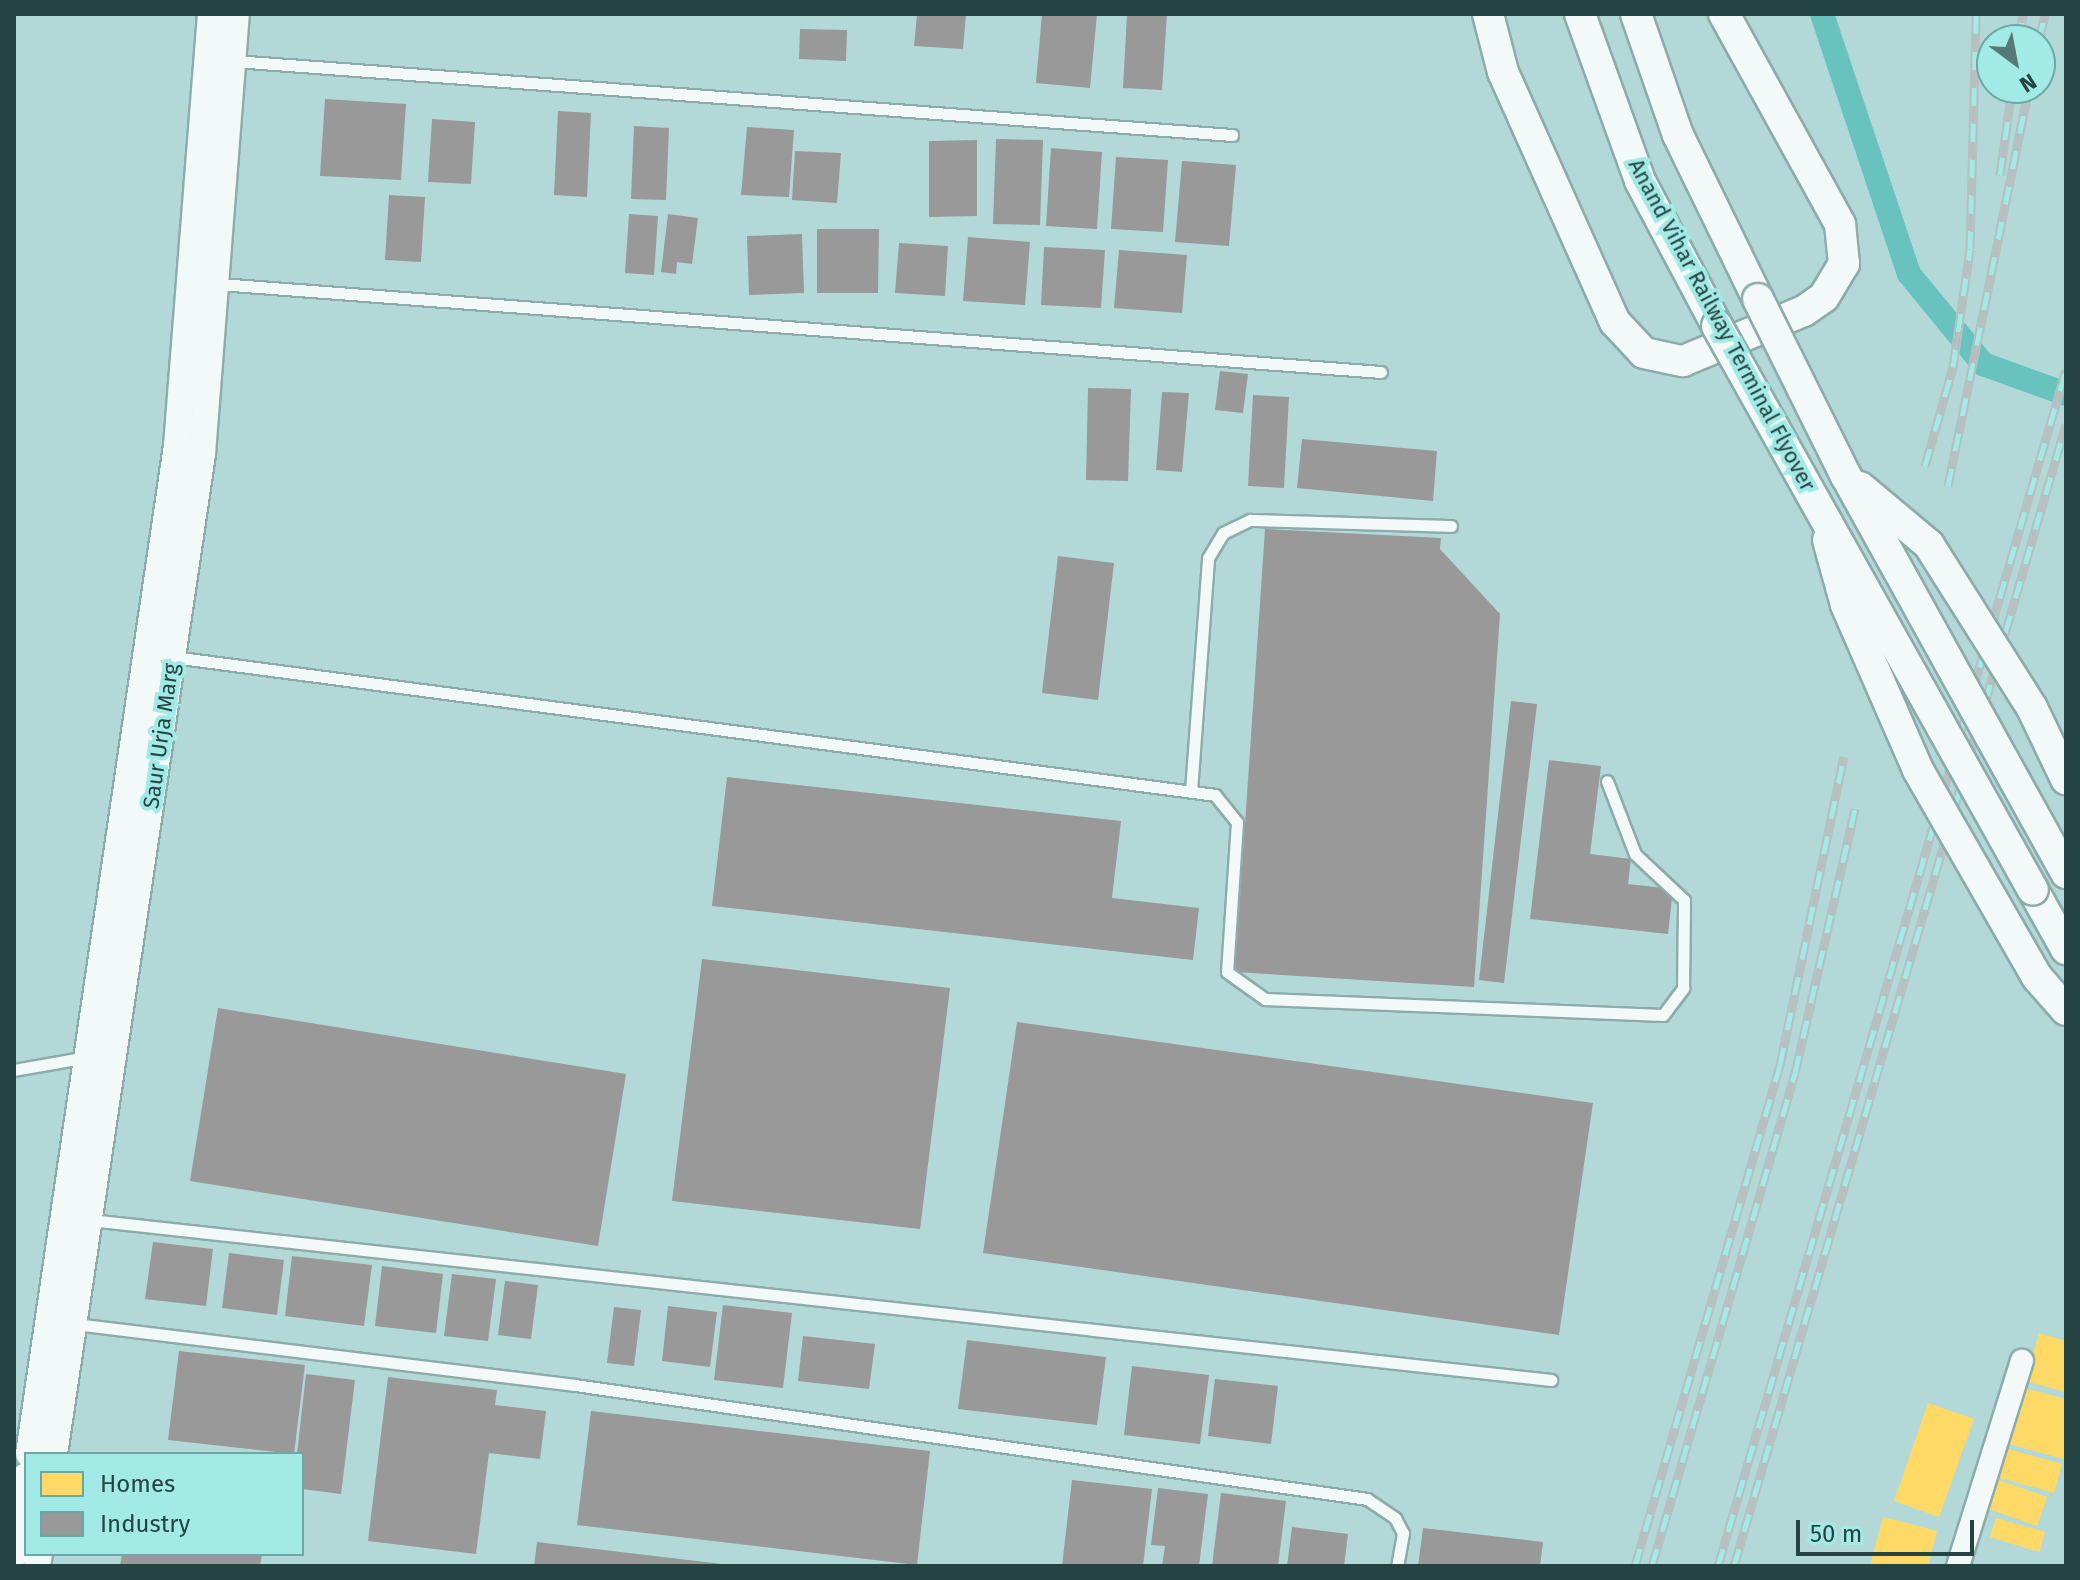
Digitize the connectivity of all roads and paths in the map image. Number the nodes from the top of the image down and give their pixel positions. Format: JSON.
{"nodes":[{"id":1,"x":211,"y":14,"type":"edge"},
{"id":2,"x":236,"y":14,"type":"edge"},
{"id":3,"x":1488,"y":14,"type":"edge"},
{"id":4,"x":1580,"y":14,"type":"edge"},
{"id":5,"x":1636,"y":14,"type":"edge"},
{"id":6,"x":1724,"y":14,"type":"edge"},
{"id":7,"x":234,"y":61,"type":"junction"},
{"id":8,"x":1232,"y":135,"type":"dead end"},
{"id":9,"x":197,"y":181,"type":"junction"},
{"id":10,"x":228,"y":183,"type":"junction"},
{"id":11,"x":219,"y":284,"type":"junction"},
{"id":12,"x":1381,"y":372,"type":"dead end"},
{"id":13,"x":1846,"y":476,"type":"junction"},
{"id":14,"x":1816,"y":500,"type":"junction"},
{"id":15,"x":1451,"y":526,"type":"dead end"},
{"id":16,"x":172,"y":657,"type":"junction"},
{"id":17,"x":2066,"y":779,"type":"edge"},
{"id":18,"x":1607,"y":781,"type":"dead end"},
{"id":19,"x":1191,"y":791,"type":"junction"},
{"id":20,"x":2066,"y":873,"type":"edge"},
{"id":21,"x":2066,"y":949,"type":"edge"},
{"id":22,"x":2066,"y":1010,"type":"edge"},
{"id":23,"x":101,"y":1056,"type":"junction"},
{"id":24,"x":14,"y":1070,"type":"edge"},
{"id":25,"x":89,"y":1220,"type":"junction"},
{"id":26,"x":74,"y":1324,"type":"junction"},
{"id":27,"x":2022,"y":1361,"type":"dead end"},
{"id":28,"x":1551,"y":1380,"type":"dead end"},
{"id":29,"x":47,"y":1418,"type":"junction"},
{"id":30,"x":30,"y":1452,"type":"edge"},
{"id":31,"x":54,"y":1452,"type":"edge"},
{"id":32,"x":24,"y":1489,"type":"edge"},
{"id":33,"x":14,"y":1555,"type":"edge"},
{"id":34,"x":1397,"y":1566,"type":"edge"},
{"id":35,"x":1958,"y":1566,"type":"edge"}],
"edges":[{"from":1,"to":9,"type":"street","name":"Saur Urja Marg"},
{"from":2,"to":7,"type":"street","name":"Saur Urja Marg"},
{"from":3,"to":6,"type":"main road"},
{"from":4,"to":14,"type":"main road","name":"Anand Vihar Railway Terminal Flyover","bridge":true},
{"from":5,"to":13,"type":"main road","name":"Anand Vihar Railway Terminal Flyover","bridge":true},
{"from":7,"to":8,"type":"lane"},
{"from":7,"to":10,"type":"street","name":"Saur Urja Marg"},
{"from":9,"to":10,"type":"street"},
{"from":9,"to":23,"type":"street","name":"Saur Urja Marg"},
{"from":10,"to":11,"type":"street","name":"Saur Urja Marg"},
{"from":11,"to":12,"type":"lane"},
{"from":11,"to":16,"type":"street","name":"Saur Urja Marg"},
{"from":13,"to":17,"type":"main road","name":"Anand Vihar Railway Terminal Flyover","bridge":true},
{"from":13,"to":20,"type":"main road","name":"Anand Vihar Railway Terminal Flyover","bridge":true},
{"from":14,"to":21,"type":"main road","name":"Anand Vihar Railway Terminal Flyover","bridge":true},
{"from":14,"to":22,"type":"main road","name":"Anand Vihar Railway Terminal Flyover","bridge":true},
{"from":15,"to":19,"type":"lane"},
{"from":16,"to":19,"type":"lane"},
{"from":16,"to":23,"type":"street","name":"Saur Urja Marg"},
{"from":18,"to":19,"type":"lane"},
{"from":23,"to":24,"type":"lane"},
{"from":23,"to":25,"type":"street","name":"Saur Urja Marg"},
{"from":23,"to":29,"type":"street","name":"Saur Urja Marg"},
{"from":25,"to":26,"type":"street","name":"Saur Urja Marg"},
{"from":25,"to":28,"type":"lane"},
{"from":26,"to":29,"type":"street","name":"Saur Urja Marg"},
{"from":26,"to":34,"type":"lane"},
{"from":27,"to":35,"type":"street"},
{"from":29,"to":30,"type":"street","name":"Saur Urja Marg"},
{"from":29,"to":31,"type":"street","name":"Saur Urja Marg"},
{"from":32,"to":33,"type":"street"}]}
